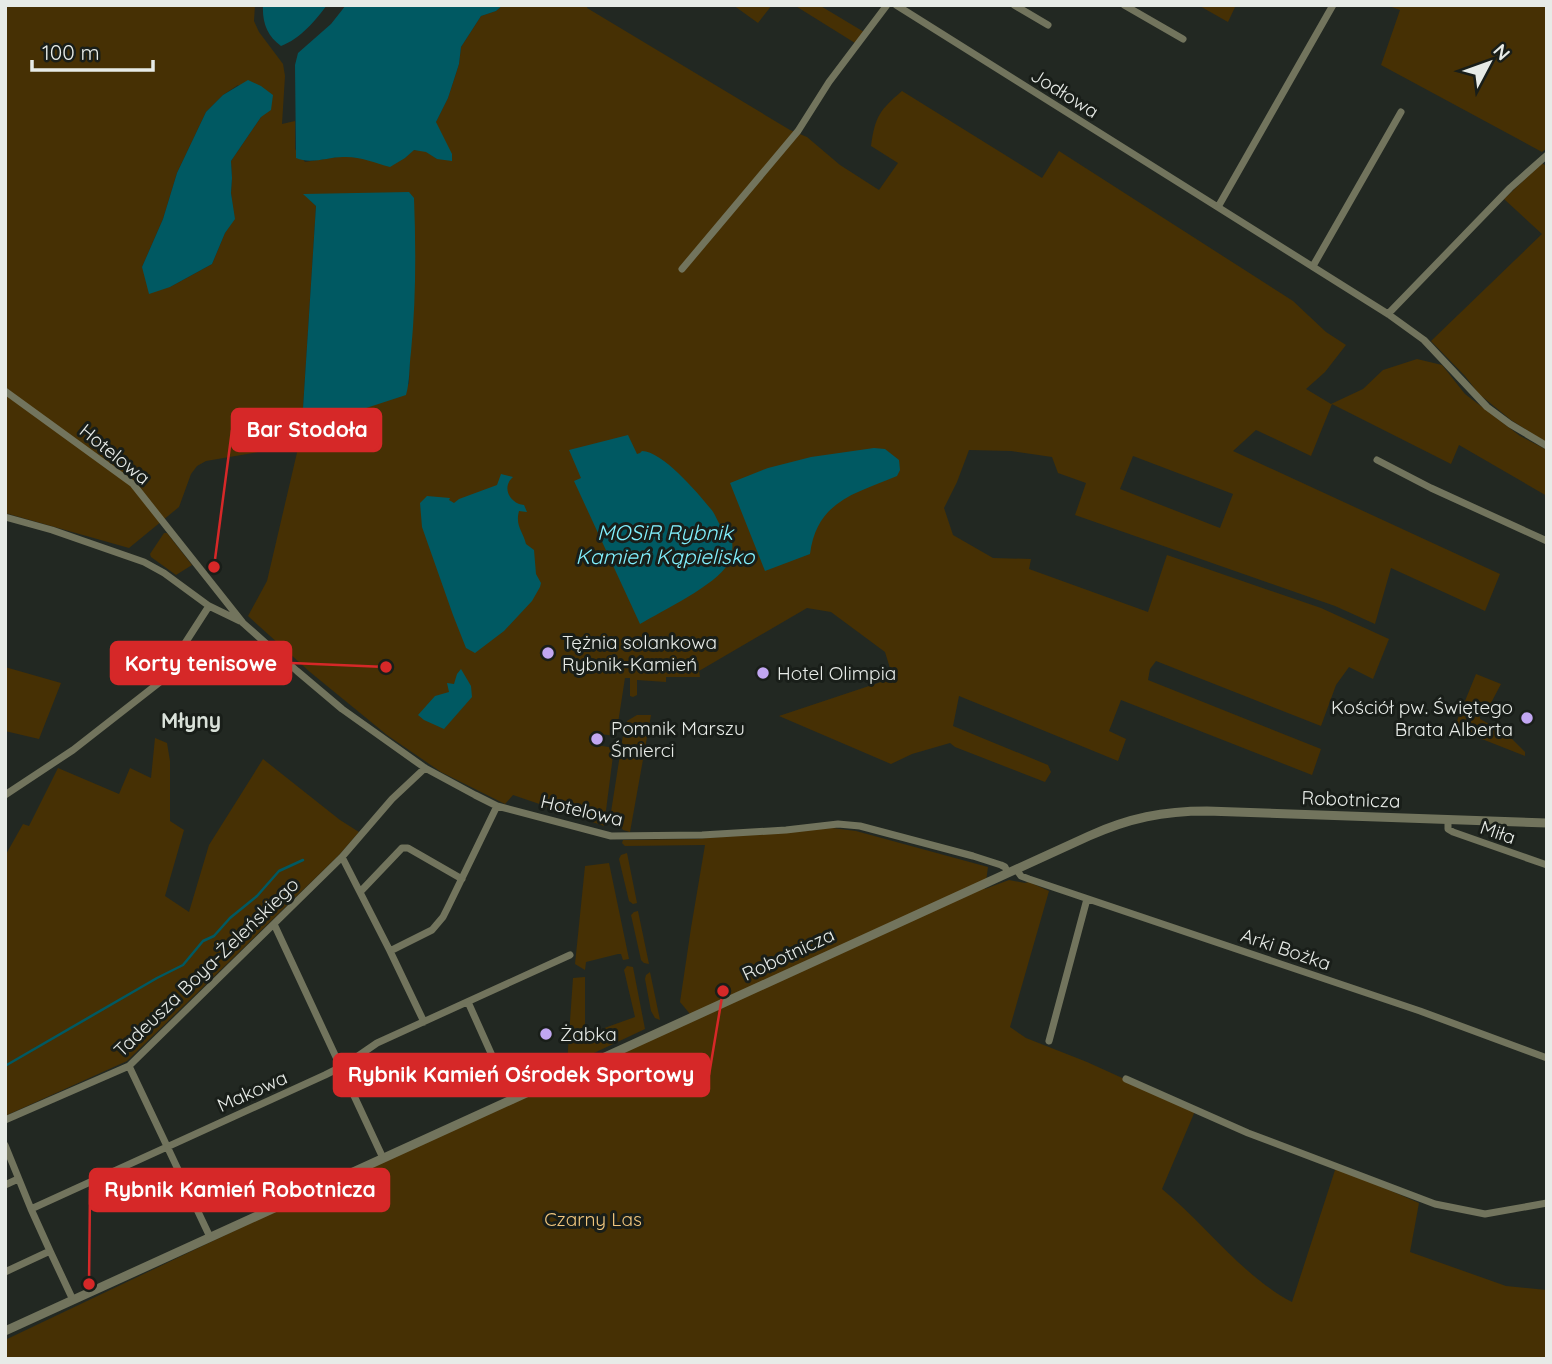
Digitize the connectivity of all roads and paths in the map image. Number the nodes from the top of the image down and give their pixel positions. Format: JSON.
{"nodes":[{"id":1,"x":887,"y":5,"type":"edge"},
{"id":2,"x":896,"y":5,"type":"edge"},
{"id":3,"x":1014,"y":5,"type":"edge"},
{"id":4,"x":1124,"y":5,"type":"edge"},
{"id":5,"x":1333,"y":5,"type":"edge"},
{"id":6,"x":1048,"y":25,"type":"dead end"},
{"id":7,"x":1182,"y":39,"type":"dead end"},
{"id":8,"x":1401,"y":113,"type":"dead end"},
{"id":9,"x":1547,"y":155,"type":"edge"},
{"id":10,"x":1218,"y":207,"type":"junction"},
{"id":11,"x":1312,"y":266,"type":"junction"},
{"id":12,"x":682,"y":269,"type":"dead end"},
{"id":13,"x":1388,"y":314,"type":"junction"},
{"id":14,"x":5,"y":391,"type":"edge"},
{"id":15,"x":1547,"y":446,"type":"edge"},
{"id":16,"x":1377,"y":460,"type":"dead end"},
{"id":17,"x":5,"y":517,"type":"edge"},
{"id":18,"x":1547,"y":541,"type":"edge"},
{"id":19,"x":209,"y":606,"type":"junction"},
{"id":20,"x":243,"y":623,"type":"junction"},
{"id":21,"x":425,"y":768,"type":"junction"},
{"id":22,"x":5,"y":795,"type":"edge"},
{"id":23,"x":497,"y":806,"type":"junction"},
{"id":24,"x":1448,"y":821,"type":"junction"},
{"id":25,"x":1547,"y":823,"type":"edge"},
{"id":26,"x":342,"y":857,"type":"junction"},
{"id":27,"x":1547,"y":865,"type":"edge"},
{"id":28,"x":1012,"y":871,"type":"junction"},
{"id":29,"x":462,"y":879,"type":"junction"},
{"id":30,"x":361,"y":891,"type":"junction"},
{"id":31,"x":1087,"y":899,"type":"junction"},
{"id":32,"x":274,"y":924,"type":"junction"},
{"id":33,"x":390,"y":951,"type":"junction"},
{"id":34,"x":570,"y":955,"type":"dead end"},
{"id":35,"x":468,"y":1002,"type":"junction"},
{"id":36,"x":424,"y":1022,"type":"junction"},
{"id":37,"x":1049,"y":1041,"type":"dead end"},
{"id":38,"x":1547,"y":1058,"type":"edge"},
{"id":39,"x":129,"y":1066,"type":"junction"},
{"id":40,"x":341,"y":1067,"type":"junction"},
{"id":41,"x":1126,"y":1079,"type":"dead end"},
{"id":42,"x":512,"y":1100,"type":"junction"},
{"id":43,"x":5,"y":1120,"type":"edge"},
{"id":44,"x":5,"y":1145,"type":"edge"},
{"id":45,"x":166,"y":1147,"type":"junction"},
{"id":46,"x":383,"y":1158,"type":"junction"},
{"id":47,"x":18,"y":1179,"type":"junction"},
{"id":48,"x":5,"y":1185,"type":"edge"},
{"id":49,"x":1547,"y":1203,"type":"edge"},
{"id":50,"x":30,"y":1209,"type":"junction"},
{"id":51,"x":209,"y":1237,"type":"junction"},
{"id":52,"x":50,"y":1251,"type":"junction"},
{"id":53,"x":5,"y":1272,"type":"edge"},
{"id":54,"x":73,"y":1300,"type":"junction"},
{"id":55,"x":5,"y":1331,"type":"edge"}],
"edges":[{"from":1,"to":12,"type":"street"},
{"from":2,"to":10,"type":"street","name":"Jodłowa"},
{"from":3,"to":6,"type":"street"},
{"from":4,"to":7,"type":"street"},
{"from":5,"to":10,"type":"street"},
{"from":8,"to":11,"type":"street"},
{"from":9,"to":13,"type":"street"},
{"from":10,"to":11,"type":"street","name":"Jodłowa"},
{"from":11,"to":13,"type":"street","name":"Jodłowa"},
{"from":13,"to":15,"type":"street","name":"Jodłowa"},
{"from":14,"to":20,"type":"street","name":"Hotelowa"},
{"from":16,"to":18,"type":"street"},
{"from":17,"to":19,"type":"street","name":"Hotelowa"},
{"from":19,"to":20,"type":"street","name":"Hotelowa"},
{"from":19,"to":22,"type":"street"},
{"from":20,"to":21,"type":"street","name":"Hotelowa"},
{"from":21,"to":23,"type":"street","name":"Hotelowa"},
{"from":21,"to":26,"type":"street","name":"Tadeusza Boya-Żeleńskiego"},
{"from":23,"to":28,"type":"street","name":"Hotelowa"},
{"from":23,"to":29,"type":"street"},
{"from":24,"to":25,"type":"street","name":"Robotnicza"},
{"from":24,"to":27,"type":"street","name":"Miła"},
{"from":24,"to":28,"type":"street","name":"Robotnicza"},
{"from":26,"to":30,"type":"street"},
{"from":26,"to":32,"type":"street","name":"Tadeusza Boya-Żeleńskiego"},
{"from":28,"to":31,"type":"street","name":"Arki Bożka"},
{"from":28,"to":42,"type":"street","name":"Robotnicza"},
{"from":29,"to":30,"type":"street"},
{"from":29,"to":33,"type":"street"},
{"from":30,"to":33,"type":"street"},
{"from":31,"to":37,"type":"street"},
{"from":31,"to":38,"type":"street","name":"Arki Bożka"},
{"from":32,"to":39,"type":"street","name":"Tadeusza Boya-Żeleńskiego"},
{"from":32,"to":40,"type":"street"},
{"from":33,"to":36,"type":"street"},
{"from":34,"to":35,"type":"street","name":"Makowa"},
{"from":35,"to":36,"type":"street","name":"Makowa"},
{"from":35,"to":42,"type":"street"},
{"from":36,"to":40,"type":"street","name":"Makowa"},
{"from":39,"to":43,"type":"street","name":"Tadeusza Boya-Żeleńskiego"},
{"from":39,"to":45,"type":"street"},
{"from":40,"to":45,"type":"street","name":"Makowa"},
{"from":40,"to":46,"type":"street"},
{"from":41,"to":49,"type":"street"},
{"from":42,"to":46,"type":"street","name":"Robotnicza"},
{"from":44,"to":47,"type":"street"},
{"from":45,"to":50,"type":"street","name":"Makowa"},
{"from":45,"to":51,"type":"street"},
{"from":46,"to":51,"type":"street","name":"Robotnicza"},
{"from":47,"to":48,"type":"street"},
{"from":47,"to":50,"type":"street"},
{"from":50,"to":52,"type":"street"},
{"from":51,"to":54,"type":"street","name":"Robotnicza"},
{"from":52,"to":53,"type":"street"},
{"from":52,"to":54,"type":"street"},
{"from":54,"to":55,"type":"street","name":"Robotnicza"}]}
